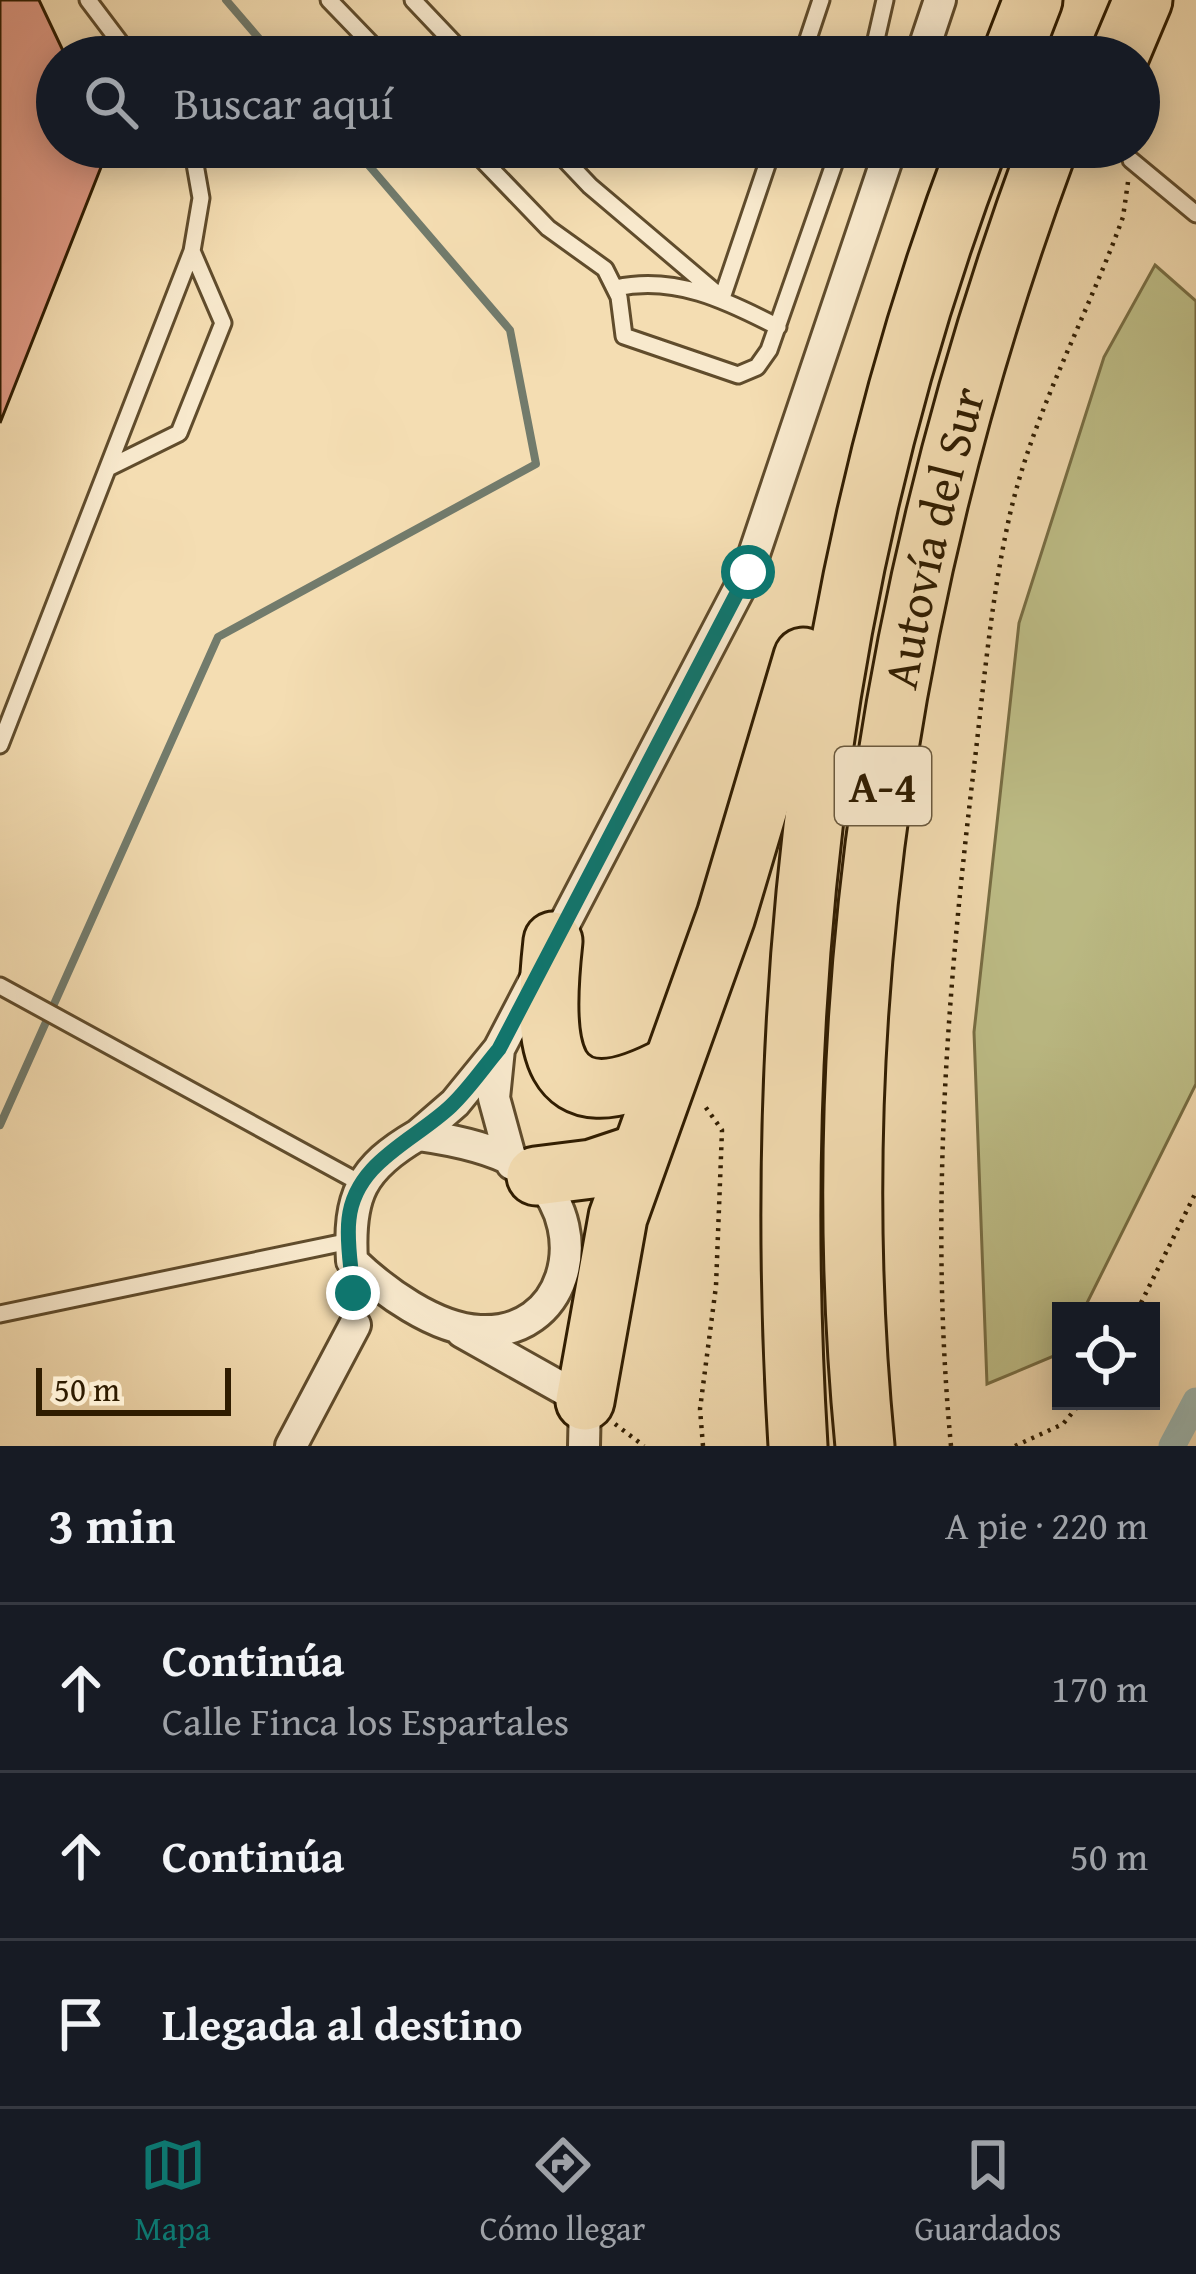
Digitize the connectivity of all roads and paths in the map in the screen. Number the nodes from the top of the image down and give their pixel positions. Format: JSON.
{"nodes":[{"id":1,"x":88,"y":0,"type":"edge"},
{"id":2,"x":328,"y":0,"type":"edge"},
{"id":3,"x":413,"y":0,"type":"edge"},
{"id":4,"x":821,"y":0,"type":"edge"},
{"id":5,"x":885,"y":0,"type":"edge"},
{"id":6,"x":940,"y":0,"type":"edge"},
{"id":7,"x":1034,"y":0,"type":"edge"},
{"id":8,"x":1106,"y":0,"type":"edge"},
{"id":9,"x":1143,"y":0,"type":"edge"},
{"id":10,"x":115,"y":36,"type":"edge"},
{"id":11,"x":363,"y":36,"type":"edge"},
{"id":12,"x":447,"y":36,"type":"edge"},
{"id":13,"x":809,"y":36,"type":"edge"},
{"id":14,"x":877,"y":36,"type":"edge"},
{"id":15,"x":928,"y":36,"type":"edge"},
{"id":16,"x":1019,"y":36,"type":"edge"},
{"id":17,"x":1091,"y":36,"type":"edge"},
{"id":18,"x":1128,"y":36,"type":"edge"},
{"id":19,"x":196,"y":168,"type":"edge"},
{"id":20,"x":490,"y":168,"type":"edge"},
{"id":21,"x":573,"y":168,"type":"edge"},
{"id":22,"x":765,"y":168,"type":"edge"},
{"id":23,"x":834,"y":168,"type":"edge"},
{"id":24,"x":884,"y":168,"type":"edge"},
{"id":25,"x":970,"y":168,"type":"edge"},
{"id":26,"x":1041,"y":168,"type":"edge"},
{"id":27,"x":1097,"y":168,"type":"edge"},
{"id":28,"x":1110,"y":168,"type":"edge"},
{"id":29,"x":1127,"y":168,"type":"edge"},
{"id":30,"x":1196,"y":214,"type":"edge"},
{"id":31,"x":192,"y":251,"type":"junction"},
{"id":32,"x":616,"y":289,"type":"junction"},
{"id":33,"x":722,"y":298,"type":"junction"},
{"id":34,"x":778,"y":327,"type":"junction"},
{"id":35,"x":983,"y":337,"type":"junction"},
{"id":36,"x":908,"y":349,"type":"junction"},
{"id":37,"x":107,"y":468,"type":"junction"},
{"id":38,"x":0,"y":745,"type":"edge"},
{"id":39,"x":553,"y":940,"type":"junction"},
{"id":40,"x":0,"y":986,"type":"edge"},
{"id":41,"x":499,"y":1049,"type":"junction"},
{"id":42,"x":672,"y":1065,"type":"junction"},
{"id":43,"x":418,"y":1135,"type":"junction"},
{"id":44,"x":640,"y":1153,"type":"junction"},
{"id":45,"x":524,"y":1170,"type":"junction"},
{"id":46,"x":362,"y":1184,"type":"junction"},
{"id":47,"x":1196,"y":1192,"type":"edge"},
{"id":48,"x":351,"y":1251,"type":"junction"},
{"id":49,"x":1141,"y":1302,"type":"edge"},
{"id":50,"x":411,"y":1303,"type":"junction"},
{"id":51,"x":0,"y":1314,"type":"edge"},
{"id":52,"x":355,"y":1325,"type":"junction"},
{"id":53,"x":451,"y":1326,"type":"junction"},
{"id":54,"x":1075,"y":1410,"type":"edge"},
{"id":55,"x":584,"y":1423,"type":"edge"},
{"id":56,"x":291,"y":1446,"type":"edge"},
{"id":57,"x":703,"y":1446,"type":"edge"},
{"id":58,"x":798,"y":1446,"type":"edge"},
{"id":59,"x":865,"y":1446,"type":"edge"},
{"id":60,"x":951,"y":1446,"type":"edge"},
{"id":61,"x":1015,"y":1446,"type":"edge"}],
"edges":[{"from":1,"to":10,"type":"lane"},
{"from":2,"to":11,"type":"lane"},
{"from":3,"to":12,"type":"lane"},
{"from":4,"to":13,"type":"lane"},
{"from":5,"to":14,"type":"lane"},
{"from":6,"to":15,"type":"street"},
{"from":7,"to":16,"type":"highway"},
{"from":8,"to":17,"type":"highway"},
{"from":9,"to":18,"type":"highway"},
{"from":19,"to":31,"type":"lane"},
{"from":20,"to":32,"type":"lane"},
{"from":21,"to":33,"type":"lane"},
{"from":22,"to":33,"type":"lane"},
{"from":23,"to":34,"type":"lane"},
{"from":24,"to":39,"type":"street"},
{"from":25,"to":36,"type":"highway","name":"Autovía del Sur","number":"A-4"},
{"from":26,"to":35,"type":"highway","name":"Autovía del Sur","number":"A-4"},
{"from":27,"to":35,"type":"highway"},
{"from":28,"to":60,"type":"path"},
{"from":29,"to":30,"type":"lane"},
{"from":31,"to":37,"type":"lane"},
{"from":31,"to":37,"type":"lane"},
{"from":32,"to":33,"type":"lane"},
{"from":32,"to":34,"type":"lane"},
{"from":33,"to":34,"type":"lane"},
{"from":35,"to":59,"type":"highway","name":"Autovía del Sur","number":"A-4"},
{"from":36,"to":42,"type":"highway"},
{"from":36,"to":58,"type":"highway","name":"Autovía del Sur","number":"A-4"},
{"from":37,"to":38,"type":"lane"},
{"from":39,"to":41,"type":"street"},
{"from":39,"to":42,"type":"highway"},
{"from":40,"to":46,"type":"lane"},
{"from":41,"to":43,"type":"street"},
{"from":41,"to":45,"type":"street"},
{"from":42,"to":44,"type":"highway"},
{"from":42,"to":57,"type":"path"},
{"from":43,"to":45,"type":"street"},
{"from":43,"to":46,"type":"street"},
{"from":44,"to":45,"type":"highway"},
{"from":44,"to":55,"type":"highway"},
{"from":45,"to":53,"type":"street"},
{"from":46,"to":48,"type":"street"},
{"from":47,"to":49,"type":"path"},
{"from":48,"to":50,"type":"street"},
{"from":48,"to":51,"type":"lane"},
{"from":48,"to":52,"type":"street"},
{"from":50,"to":52,"type":"street"},
{"from":50,"to":53,"type":"street"},
{"from":52,"to":56,"type":"street"},
{"from":53,"to":55,"type":"street"},
{"from":54,"to":61,"type":"path"}]}
